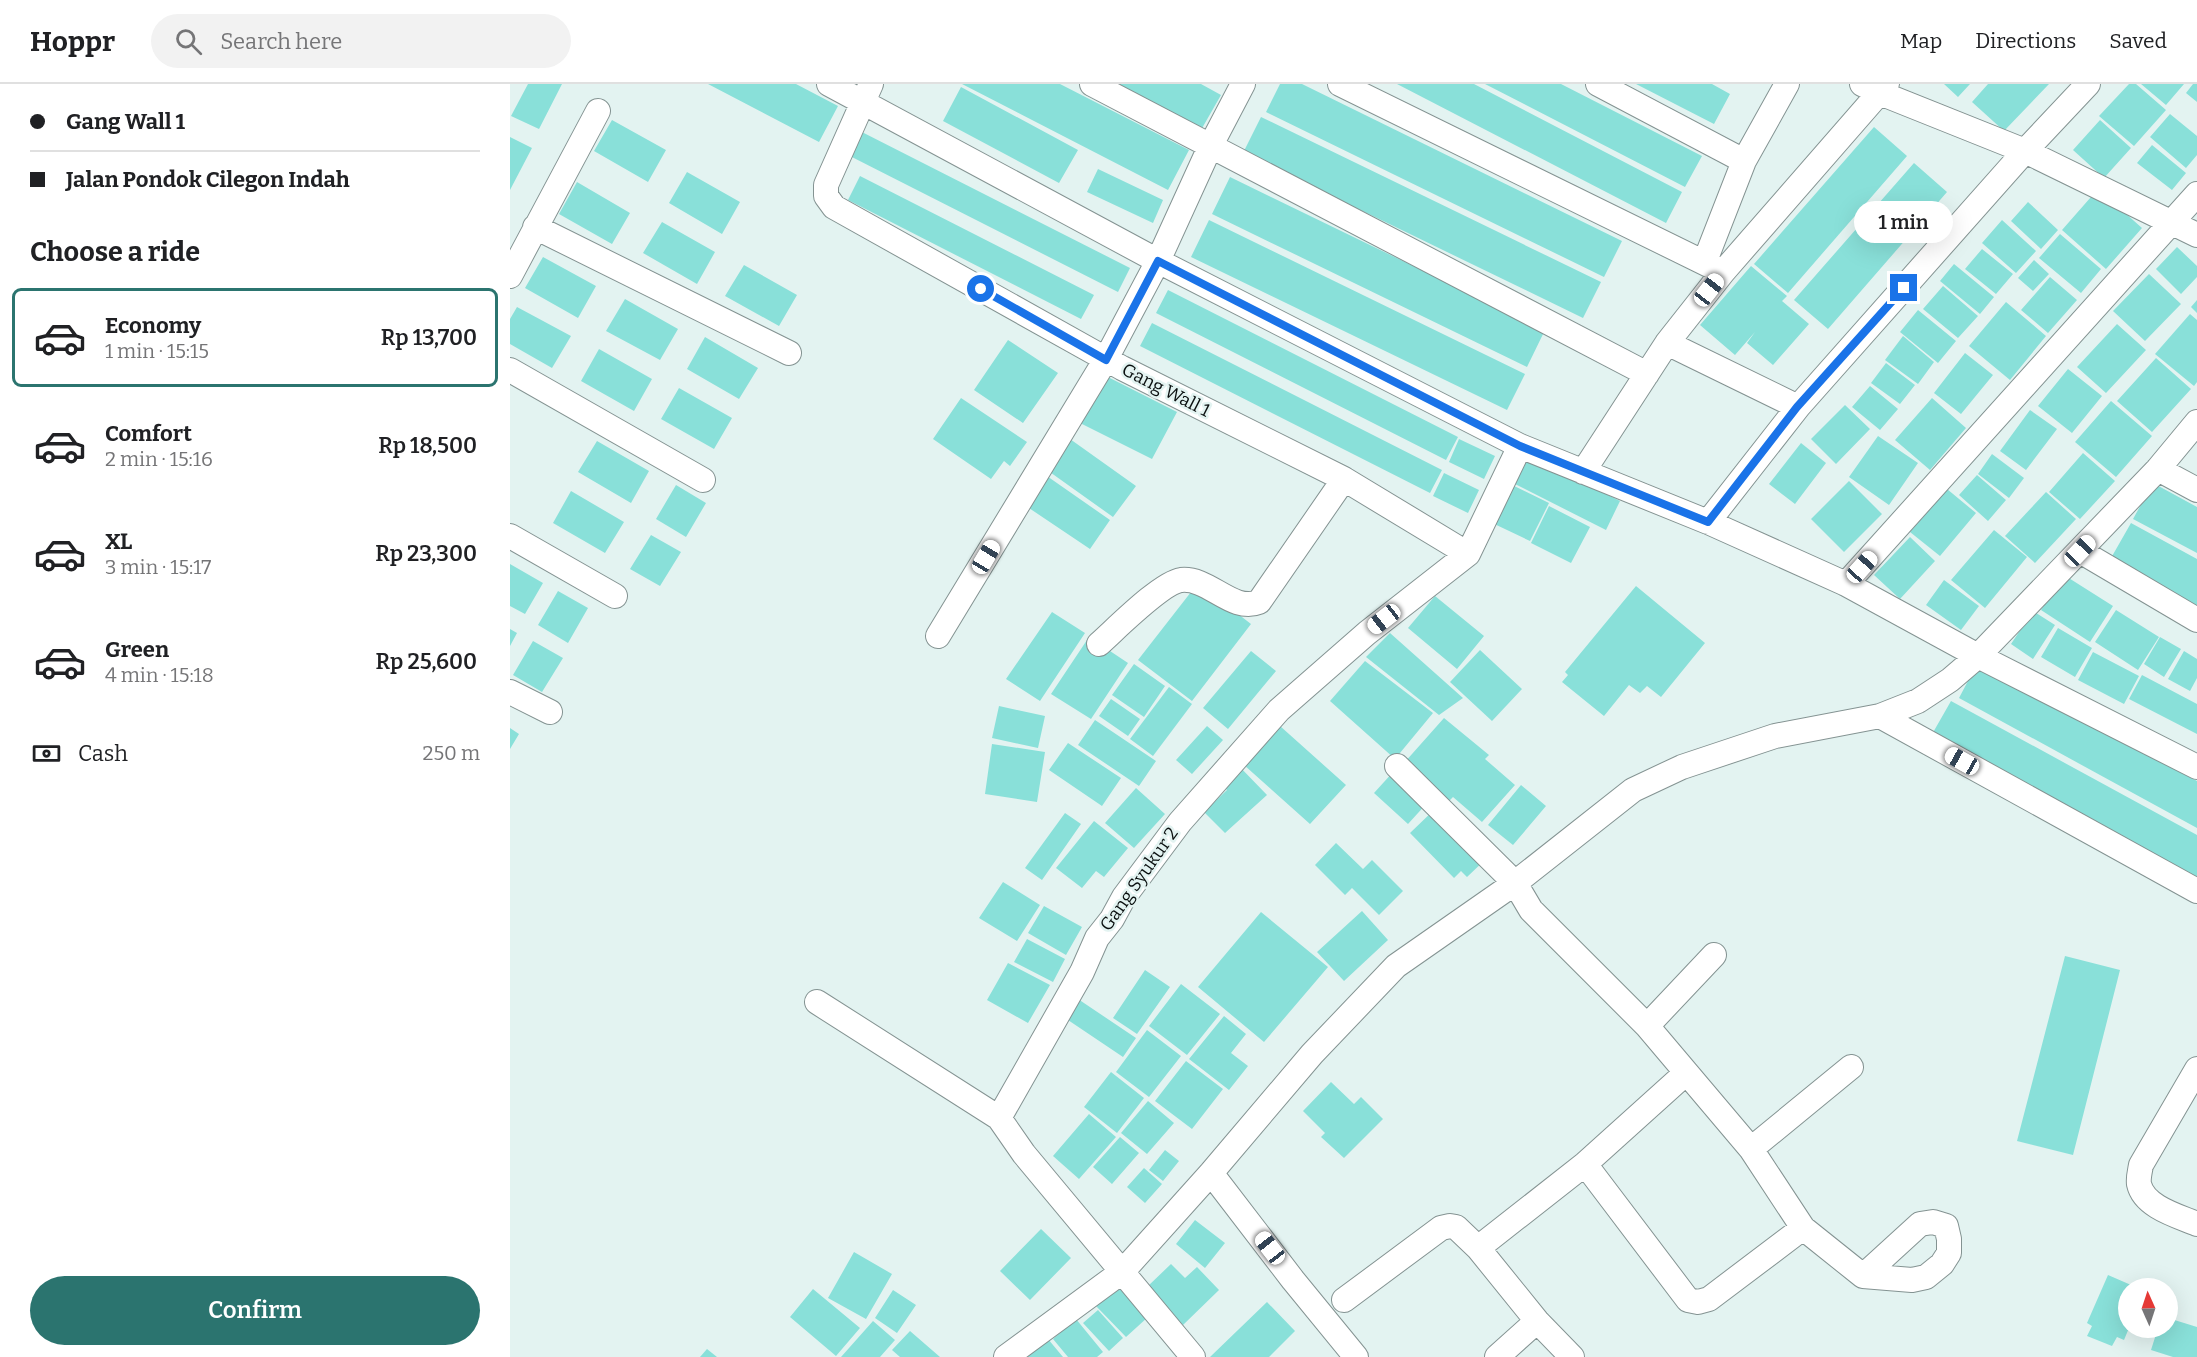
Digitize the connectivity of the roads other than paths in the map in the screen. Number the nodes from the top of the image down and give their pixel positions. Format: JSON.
{"nodes":[{"id":1,"x":829,"y":84,"type":"edge"},
{"id":2,"x":1092,"y":84,"type":"edge"},
{"id":3,"x":1243,"y":84,"type":"edge"},
{"id":4,"x":1340,"y":84,"type":"edge"},
{"id":5,"x":1598,"y":84,"type":"edge"},
{"id":6,"x":1787,"y":84,"type":"edge"},
{"id":7,"x":2088,"y":84,"type":"edge"},
{"id":8,"x":1876,"y":87,"type":"edge"},
{"id":9,"x":866,"y":93,"type":"edge"},
{"id":10,"x":598,"y":111,"type":"dead end"},
{"id":11,"x":1210,"y":147,"type":"junction"},
{"id":12,"x":2025,"y":151,"type":"junction"},
{"id":13,"x":1744,"y":161,"type":"junction"},
{"id":14,"x":2197,"y":194,"type":"edge"},
{"id":15,"x":2172,"y":222,"type":"junction"},
{"id":16,"x":535,"y":227,"type":"junction"},
{"id":17,"x":2197,"y":235,"type":"edge"},
{"id":18,"x":1158,"y":261,"type":"junction"},
{"id":19,"x":1714,"y":267,"type":"junction"},
{"id":20,"x":510,"y":276,"type":"edge"},
{"id":21,"x":1667,"y":343,"type":"junction"},
{"id":22,"x":789,"y":353,"type":"dead end"},
{"id":23,"x":1106,"y":360,"type":"junction"},
{"id":24,"x":510,"y":369,"type":"edge"},
{"id":25,"x":1647,"y":374,"type":"junction"},
{"id":26,"x":1797,"y":407,"type":"junction"},
{"id":27,"x":2197,"y":422,"type":"edge"},
{"id":28,"x":1520,"y":446,"type":"junction"},
{"id":29,"x":2158,"y":469,"type":"junction"},
{"id":30,"x":1583,"y":472,"type":"junction"},
{"id":31,"x":1344,"y":479,"type":"junction"},
{"id":32,"x":703,"y":480,"type":"dead end"},
{"id":33,"x":2197,"y":490,"type":"edge"},
{"id":34,"x":1708,"y":522,"type":"junction"},
{"id":35,"x":510,"y":536,"type":"edge"},
{"id":36,"x":2080,"y":551,"type":"junction"},
{"id":37,"x":1468,"y":554,"type":"junction"},
{"id":38,"x":1846,"y":584,"type":"junction"},
{"id":39,"x":615,"y":596,"type":"dead end"},
{"id":40,"x":2197,"y":620,"type":"edge"},
{"id":41,"x":939,"y":636,"type":"dead end"},
{"id":42,"x":1099,"y":644,"type":"dead end"},
{"id":43,"x":1978,"y":656,"type":"junction"},
{"id":44,"x":510,"y":692,"type":"edge"},
{"id":45,"x":550,"y":712,"type":"dead end"},
{"id":46,"x":1880,"y":716,"type":"junction"},
{"id":47,"x":1397,"y":766,"type":"dead end"},
{"id":48,"x":2197,"y":767,"type":"edge"},
{"id":49,"x":2146,"y":864,"type":"junction"},
{"id":50,"x":1515,"y":883,"type":"junction"},
{"id":51,"x":2197,"y":891,"type":"edge"},
{"id":52,"x":2197,"y":910,"type":"edge"},
{"id":53,"x":1714,"y":955,"type":"dead end"},
{"id":54,"x":817,"y":1002,"type":"dead end"},
{"id":55,"x":1647,"y":1026,"type":"junction"},
{"id":56,"x":1851,"y":1067,"type":"dead end"},
{"id":57,"x":2197,"y":1069,"type":"edge"},
{"id":58,"x":1686,"y":1073,"type":"junction"},
{"id":59,"x":999,"y":1118,"type":"junction"},
{"id":60,"x":1751,"y":1149,"type":"junction"},
{"id":61,"x":1585,"y":1164,"type":"junction"},
{"id":62,"x":1211,"y":1173,"type":"junction"},
{"id":63,"x":2197,"y":1224,"type":"edge"},
{"id":64,"x":1803,"y":1228,"type":"junction"},
{"id":65,"x":1478,"y":1248,"type":"junction"},
{"id":66,"x":1123,"y":1271,"type":"junction"},
{"id":67,"x":1863,"y":1276,"type":"dead end"},
{"id":68,"x":1344,"y":1300,"type":"dead end"},
{"id":69,"x":1537,"y":1321,"type":"junction"},
{"id":70,"x":1006,"y":1357,"type":"edge"},
{"id":71,"x":1193,"y":1357,"type":"edge"},
{"id":72,"x":1356,"y":1357,"type":"edge"},
{"id":73,"x":1497,"y":1357,"type":"edge"},
{"id":74,"x":1572,"y":1357,"type":"edge"}],
"edges":[{"from":1,"to":9,"type":"street"},
{"from":2,"to":11,"type":"street"},
{"from":3,"to":11,"type":"street"},
{"from":4,"to":19,"type":"street"},
{"from":5,"to":13,"type":"street"},
{"from":6,"to":13,"type":"street"},
{"from":7,"to":12,"type":"street"},
{"from":8,"to":12,"type":"street"},
{"from":8,"to":19,"type":"street"},
{"from":9,"to":18,"type":"street"},
{"from":9,"to":23,"type":"street","name":"Gang Wall 1"},
{"from":10,"to":16,"type":"street"},
{"from":11,"to":18,"type":"street"},
{"from":11,"to":25,"type":"street"},
{"from":12,"to":15,"type":"street"},
{"from":12,"to":26,"type":"street"},
{"from":13,"to":19,"type":"street"},
{"from":14,"to":15,"type":"street"},
{"from":15,"to":17,"type":"street"},
{"from":15,"to":38,"type":"street"},
{"from":16,"to":20,"type":"street"},
{"from":16,"to":22,"type":"street"},
{"from":18,"to":23,"type":"street"},
{"from":18,"to":28,"type":"street"},
{"from":19,"to":21,"type":"street"},
{"from":21,"to":25,"type":"street"},
{"from":21,"to":26,"type":"street"},
{"from":23,"to":31,"type":"street","name":"Gang Wall 1"},
{"from":23,"to":41,"type":"street"},
{"from":24,"to":32,"type":"street"},
{"from":25,"to":30,"type":"street"},
{"from":26,"to":34,"type":"street"},
{"from":27,"to":29,"type":"street"},
{"from":28,"to":30,"type":"street"},
{"from":28,"to":37,"type":"street","name":"Gang Syukur 2"},
{"from":29,"to":33,"type":"street"},
{"from":29,"to":36,"type":"street"},
{"from":30,"to":34,"type":"street"},
{"from":31,"to":37,"type":"street","name":"Gang Wall 1"},
{"from":31,"to":42,"type":"street"},
{"from":34,"to":38,"type":"street"},
{"from":35,"to":39,"type":"street"},
{"from":36,"to":40,"type":"street"},
{"from":36,"to":43,"type":"street"},
{"from":37,"to":59,"type":"street","name":"Gang Syukur 2"},
{"from":38,"to":43,"type":"street"},
{"from":43,"to":46,"type":"street"},
{"from":43,"to":48,"type":"street"},
{"from":44,"to":45,"type":"street"},
{"from":46,"to":49,"type":"street"},
{"from":46,"to":50,"type":"street"},
{"from":47,"to":50,"type":"street"},
{"from":49,"to":51,"type":"street"},
{"from":49,"to":52,"type":"street"},
{"from":50,"to":55,"type":"street"},
{"from":50,"to":62,"type":"street"},
{"from":53,"to":55,"type":"street"},
{"from":54,"to":59,"type":"street"},
{"from":55,"to":58,"type":"street"},
{"from":56,"to":60,"type":"street"},
{"from":57,"to":63,"type":"street"},
{"from":58,"to":60,"type":"street"},
{"from":58,"to":61,"type":"street"},
{"from":59,"to":66,"type":"street"},
{"from":60,"to":64,"type":"street"},
{"from":61,"to":64,"type":"street"},
{"from":61,"to":65,"type":"street"},
{"from":62,"to":66,"type":"street"},
{"from":62,"to":72,"type":"street"},
{"from":64,"to":67,"type":"street"},
{"from":65,"to":68,"type":"street"},
{"from":65,"to":69,"type":"street"},
{"from":66,"to":70,"type":"street"},
{"from":66,"to":71,"type":"street"},
{"from":69,"to":73,"type":"street"},
{"from":69,"to":74,"type":"street"}]}
